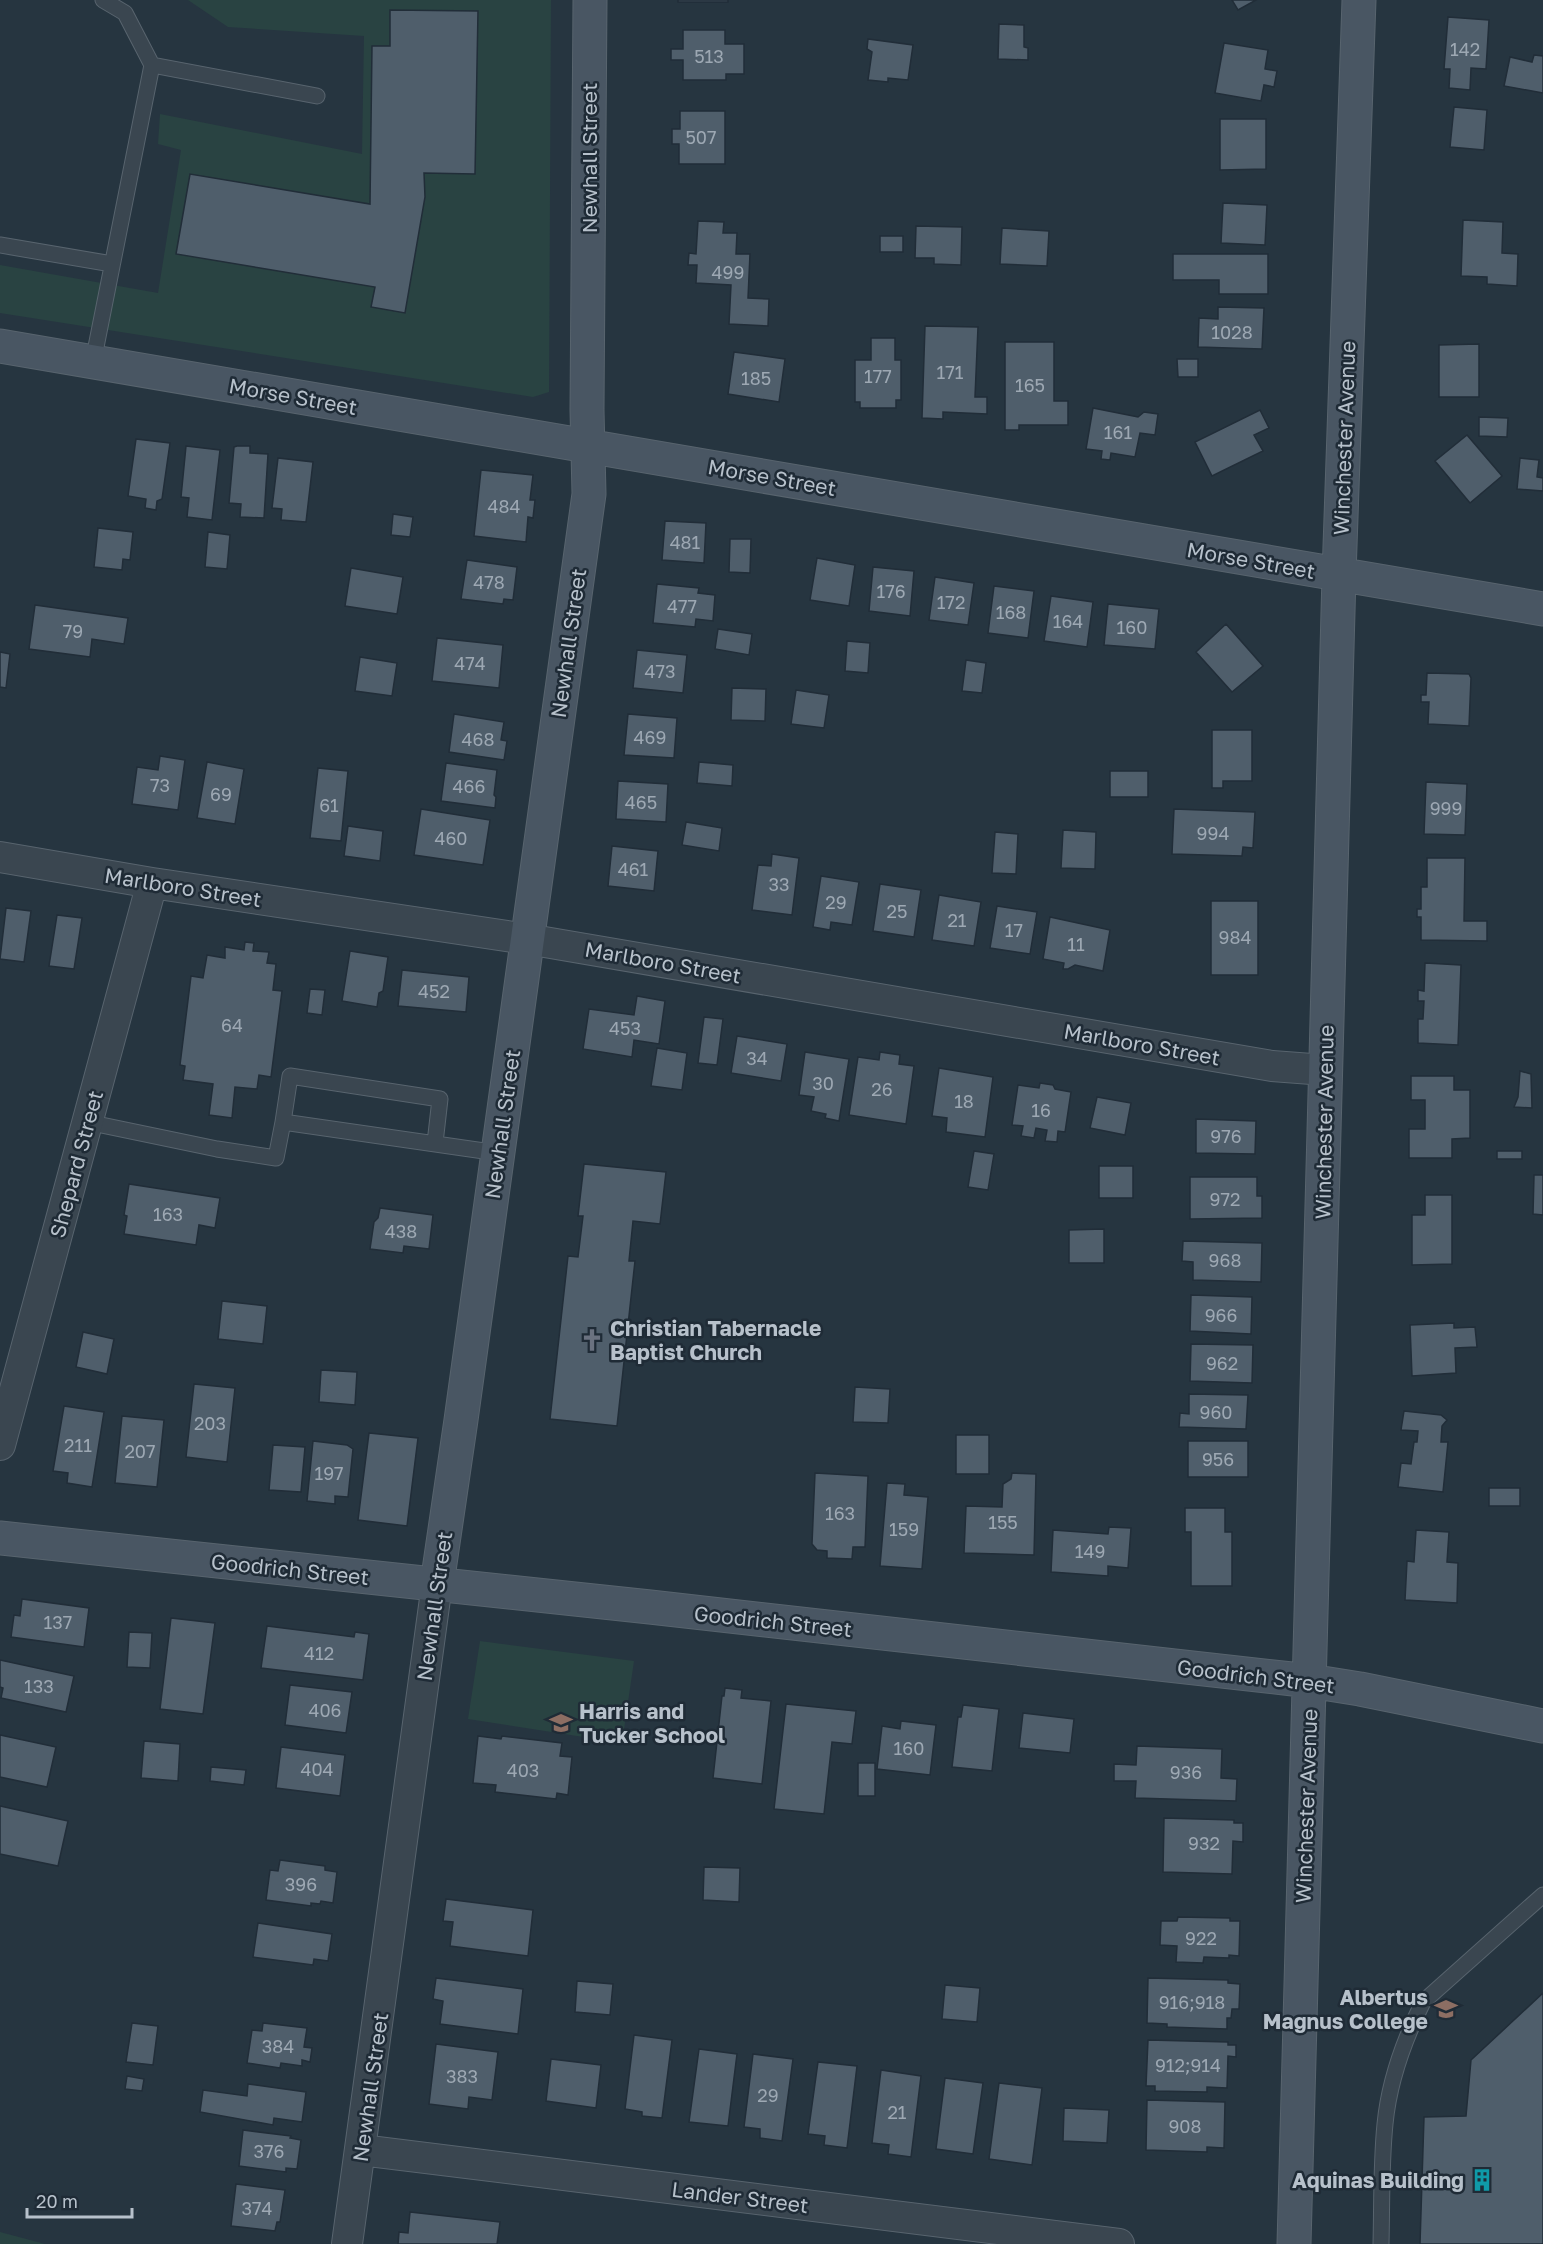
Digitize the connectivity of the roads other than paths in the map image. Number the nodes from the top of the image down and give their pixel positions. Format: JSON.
{"nodes":[{"id":1,"x":103,"y":0,"type":"edge"},
{"id":2,"x":590,"y":0,"type":"edge"},
{"id":3,"x":1359,"y":0,"type":"edge"},
{"id":4,"x":152,"y":65,"type":"junction"},
{"id":5,"x":317,"y":96,"type":"dead end"},
{"id":6,"x":0,"y":245,"type":"edge"},
{"id":7,"x":112,"y":264,"type":"junction"},
{"id":8,"x":0,"y":346,"type":"edge"},
{"id":9,"x":93,"y":362,"type":"junction"},
{"id":10,"x":588,"y":445,"type":"junction"},
{"id":11,"x":1339,"y":575,"type":"junction"},
{"id":12,"x":1543,"y":609,"type":"edge"},
{"id":13,"x":0,"y":857,"type":"edge"},
{"id":14,"x":152,"y":883,"type":"junction"},
{"id":15,"x":527,"y":939,"type":"junction"},
{"id":16,"x":1325,"y":1070,"type":"junction"},
{"id":17,"x":87,"y":1122,"type":"junction"},
{"id":18,"x":283,"y":1122,"type":"junction"},
{"id":19,"x":435,"y":1143,"type":"junction"},
{"id":20,"x":498,"y":1153,"type":"junction"},
{"id":21,"x":0,"y":1445,"type":"edge"},
{"id":22,"x":0,"y":1538,"type":"edge"},
{"id":23,"x":437,"y":1584,"type":"junction"},
{"id":24,"x":1310,"y":1681,"type":"junction"},
{"id":25,"x":1543,"y":1726,"type":"edge"},
{"id":26,"x":1543,"y":1895,"type":"edge"},
{"id":27,"x":361,"y":2150,"type":"junction"},
{"id":28,"x":347,"y":2244,"type":"edge"},
{"id":29,"x":1119,"y":2244,"type":"edge"},
{"id":30,"x":1294,"y":2244,"type":"edge"},
{"id":31,"x":1381,"y":2244,"type":"edge"}],
"edges":[{"from":1,"to":4,"type":"lane"},
{"from":2,"to":10,"type":"street","name":"Newhall Street"},
{"from":3,"to":11,"type":"street","name":"Winchester Avenue"},
{"from":4,"to":5,"type":"lane"},
{"from":4,"to":7,"type":"lane"},
{"from":6,"to":7,"type":"lane"},
{"from":7,"to":9,"type":"lane"},
{"from":8,"to":9,"type":"street","name":"Morse Street"},
{"from":9,"to":10,"type":"street","name":"Morse Street"},
{"from":10,"to":11,"type":"street","name":"Morse Street"},
{"from":10,"to":15,"type":"street","name":"Newhall Street"},
{"from":11,"to":12,"type":"street","name":"Morse Street"},
{"from":11,"to":16,"type":"street","name":"Winchester Avenue"},
{"from":13,"to":14,"type":"street","name":"Marlboro Street"},
{"from":14,"to":15,"type":"street","name":"Marlboro Street"},
{"from":14,"to":17,"type":"street","name":"Shepard Street"},
{"from":15,"to":16,"type":"street","name":"Marlboro Street"},
{"from":15,"to":20,"type":"street","name":"Newhall Street"},
{"from":16,"to":24,"type":"street","name":"Winchester Avenue"},
{"from":17,"to":18,"type":"lane"},
{"from":17,"to":21,"type":"street","name":"Shepard Street"},
{"from":18,"to":19,"type":"lane"},
{"from":18,"to":19,"type":"lane"},
{"from":19,"to":20,"type":"lane"},
{"from":20,"to":23,"type":"street","name":"Newhall Street"},
{"from":22,"to":23,"type":"street","name":"Goodrich Street"},
{"from":23,"to":24,"type":"street","name":"Goodrich Street"},
{"from":23,"to":27,"type":"street","name":"Newhall Street"},
{"from":24,"to":25,"type":"street","name":"Goodrich Street"},
{"from":24,"to":30,"type":"street","name":"Winchester Avenue"},
{"from":26,"to":31,"type":"lane"},
{"from":27,"to":28,"type":"street","name":"Newhall Street"},
{"from":27,"to":29,"type":"street","name":"Lander Street"}]}
